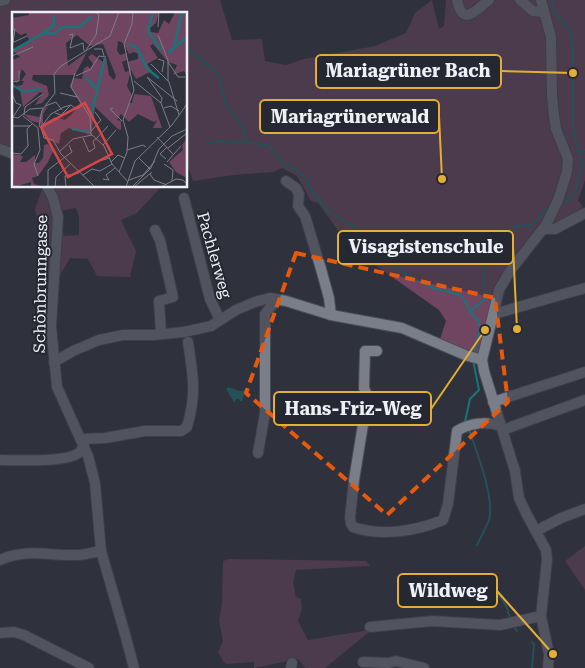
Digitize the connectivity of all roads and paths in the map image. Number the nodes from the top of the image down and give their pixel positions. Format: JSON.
{"nodes":[{"id":1,"x":5,"y":0,"type":"edge"},
{"id":2,"x":457,"y":0,"type":"edge"},
{"id":3,"x":489,"y":0,"type":"edge"},
{"id":4,"x":520,"y":0,"type":"edge"},
{"id":5,"x":541,"y":0,"type":"edge"},
{"id":6,"x":0,"y":2,"type":"edge"},
{"id":7,"x":544,"y":12,"type":"junction"},
{"id":8,"x":0,"y":149,"type":"edge"},
{"id":9,"x":12,"y":153,"type":"edge"},
{"id":10,"x":286,"y":181,"type":"dead end"},
{"id":11,"x":48,"y":188,"type":"edge"},
{"id":12,"x":184,"y":198,"type":"dead end"},
{"id":13,"x":585,"y":213,"type":"edge"},
{"id":14,"x":543,"y":229,"type":"junction"},
{"id":15,"x":155,"y":230,"type":"dead end"},
{"id":16,"x":585,"y":288,"type":"edge"},
{"id":17,"x":277,"y":299,"type":"junction"},
{"id":18,"x":494,"y":314,"type":"junction"},
{"id":19,"x":331,"y":315,"type":"junction"},
{"id":20,"x":220,"y":320,"type":"junction"},
{"id":21,"x":161,"y":334,"type":"junction"},
{"id":22,"x":188,"y":342,"type":"dead end"},
{"id":23,"x":378,"y":351,"type":"dead end"},
{"id":24,"x":476,"y":359,"type":"junction"},
{"id":25,"x":54,"y":362,"type":"junction"},
{"id":26,"x":585,"y":372,"type":"edge"},
{"id":27,"x":585,"y":400,"type":"edge"},
{"id":28,"x":493,"y":402,"type":"junction"},
{"id":29,"x":502,"y":428,"type":"junction"},
{"id":30,"x":83,"y":442,"type":"junction"},
{"id":31,"x":258,"y":453,"type":"dead end"},
{"id":32,"x":0,"y":460,"type":"edge"},
{"id":33,"x":585,"y":509,"type":"edge"},
{"id":34,"x":536,"y":530,"type":"junction"},
{"id":35,"x":101,"y":551,"type":"junction"},
{"id":36,"x":0,"y":560,"type":"edge"},
{"id":37,"x":541,"y":616,"type":"junction"},
{"id":38,"x":370,"y":627,"type":"dead end"},
{"id":39,"x":0,"y":633,"type":"edge"},
{"id":40,"x":362,"y":662,"type":"dead end"},
{"id":41,"x":89,"y":668,"type":"edge"},
{"id":42,"x":134,"y":668,"type":"edge"},
{"id":43,"x":424,"y":668,"type":"edge"},
{"id":44,"x":548,"y":668,"type":"edge"}],
"edges":[{"from":1,"to":6,"type":"street"},
{"from":2,"to":3,"type":"street"},
{"from":4,"to":7,"type":"street"},
{"from":5,"to":7,"type":"street"},
{"from":7,"to":14,"type":"street"},
{"from":8,"to":9,"type":"street"},
{"from":10,"to":19,"type":"street"},
{"from":11,"to":25,"type":"street","name":"Schönbrunngasse"},
{"from":12,"to":20,"type":"street","name":"Pachlerweg"},
{"from":13,"to":14,"type":"street"},
{"from":14,"to":18,"type":"street"},
{"from":15,"to":21,"type":"street"},
{"from":16,"to":18,"type":"street"},
{"from":17,"to":19,"type":"street"},
{"from":17,"to":20,"type":"street"},
{"from":17,"to":31,"type":"street"},
{"from":18,"to":24,"type":"street"},
{"from":19,"to":24,"type":"street"},
{"from":20,"to":21,"type":"street"},
{"from":21,"to":25,"type":"street"},
{"from":22,"to":30,"type":"street"},
{"from":23,"to":29,"type":"street"},
{"from":24,"to":28,"type":"street"},
{"from":25,"to":30,"type":"street","name":"Schönbrunngasse"},
{"from":26,"to":28,"type":"street"},
{"from":27,"to":29,"type":"street"},
{"from":28,"to":29,"type":"street"},
{"from":29,"to":34,"type":"street"},
{"from":30,"to":32,"type":"street"},
{"from":30,"to":35,"type":"street","name":"Schönbrunngasse"},
{"from":33,"to":34,"type":"street"},
{"from":34,"to":37,"type":"street"},
{"from":35,"to":36,"type":"street"},
{"from":35,"to":42,"type":"street","name":"Schönbrunngasse"},
{"from":37,"to":38,"type":"street"},
{"from":37,"to":44,"type":"street"},
{"from":39,"to":41,"type":"street"},
{"from":40,"to":43,"type":"street"}]}
